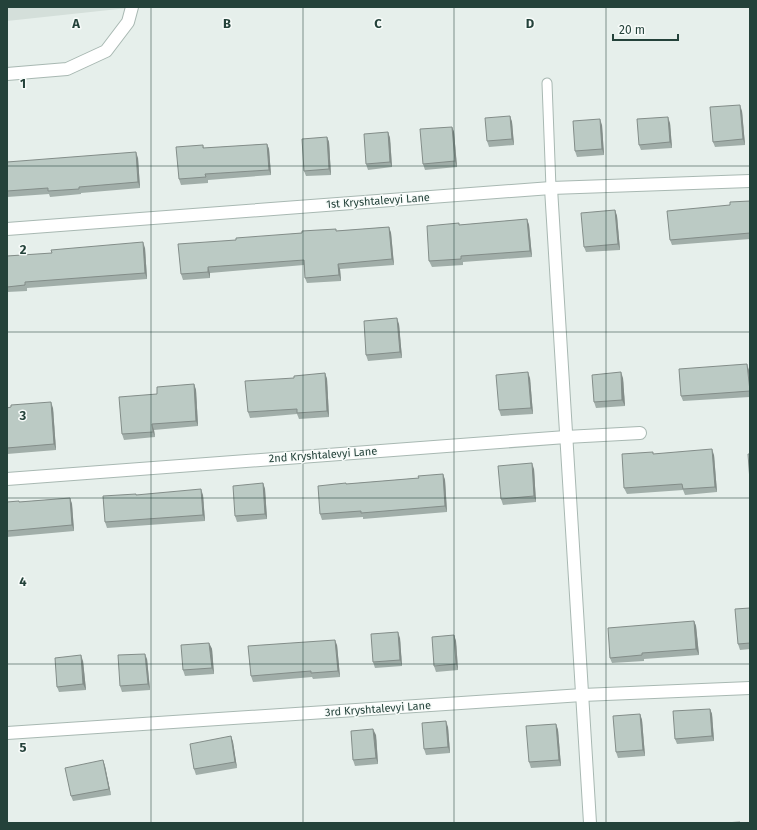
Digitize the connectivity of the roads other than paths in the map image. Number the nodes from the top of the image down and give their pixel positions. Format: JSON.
{"nodes":[{"id":1,"x":132,"y":7,"type":"edge"},
{"id":2,"x":7,"y":74,"type":"edge"},
{"id":3,"x":547,"y":83,"type":"dead end"},
{"id":4,"x":750,"y":181,"type":"edge"},
{"id":5,"x":551,"y":188,"type":"junction"},
{"id":6,"x":7,"y":229,"type":"edge"},
{"id":7,"x":640,"y":433,"type":"dead end"},
{"id":8,"x":566,"y":437,"type":"junction"},
{"id":9,"x":7,"y":478,"type":"edge"},
{"id":10,"x":750,"y":688,"type":"edge"},
{"id":11,"x":582,"y":695,"type":"junction"},
{"id":12,"x":7,"y":733,"type":"edge"},
{"id":13,"x":590,"y":823,"type":"edge"}],
"edges":[{"from":1,"to":2,"type":"street"},
{"from":3,"to":5,"type":"lane"},
{"from":4,"to":5,"type":"street","name":"1st Kryshtalevyi Lane"},
{"from":5,"to":6,"type":"street","name":"1st Kryshtalevyi Lane"},
{"from":5,"to":8,"type":"street"},
{"from":7,"to":8,"type":"street","name":"2nd Kryshtalevyi Lane"},
{"from":8,"to":9,"type":"street","name":"2nd Kryshtalevyi Lane"},
{"from":8,"to":11,"type":"street"},
{"from":10,"to":11,"type":"street","name":"3rd Kryshtalevyi Lane"},
{"from":11,"to":12,"type":"street","name":"3rd Kryshtalevyi Lane"},
{"from":11,"to":13,"type":"street"}]}
